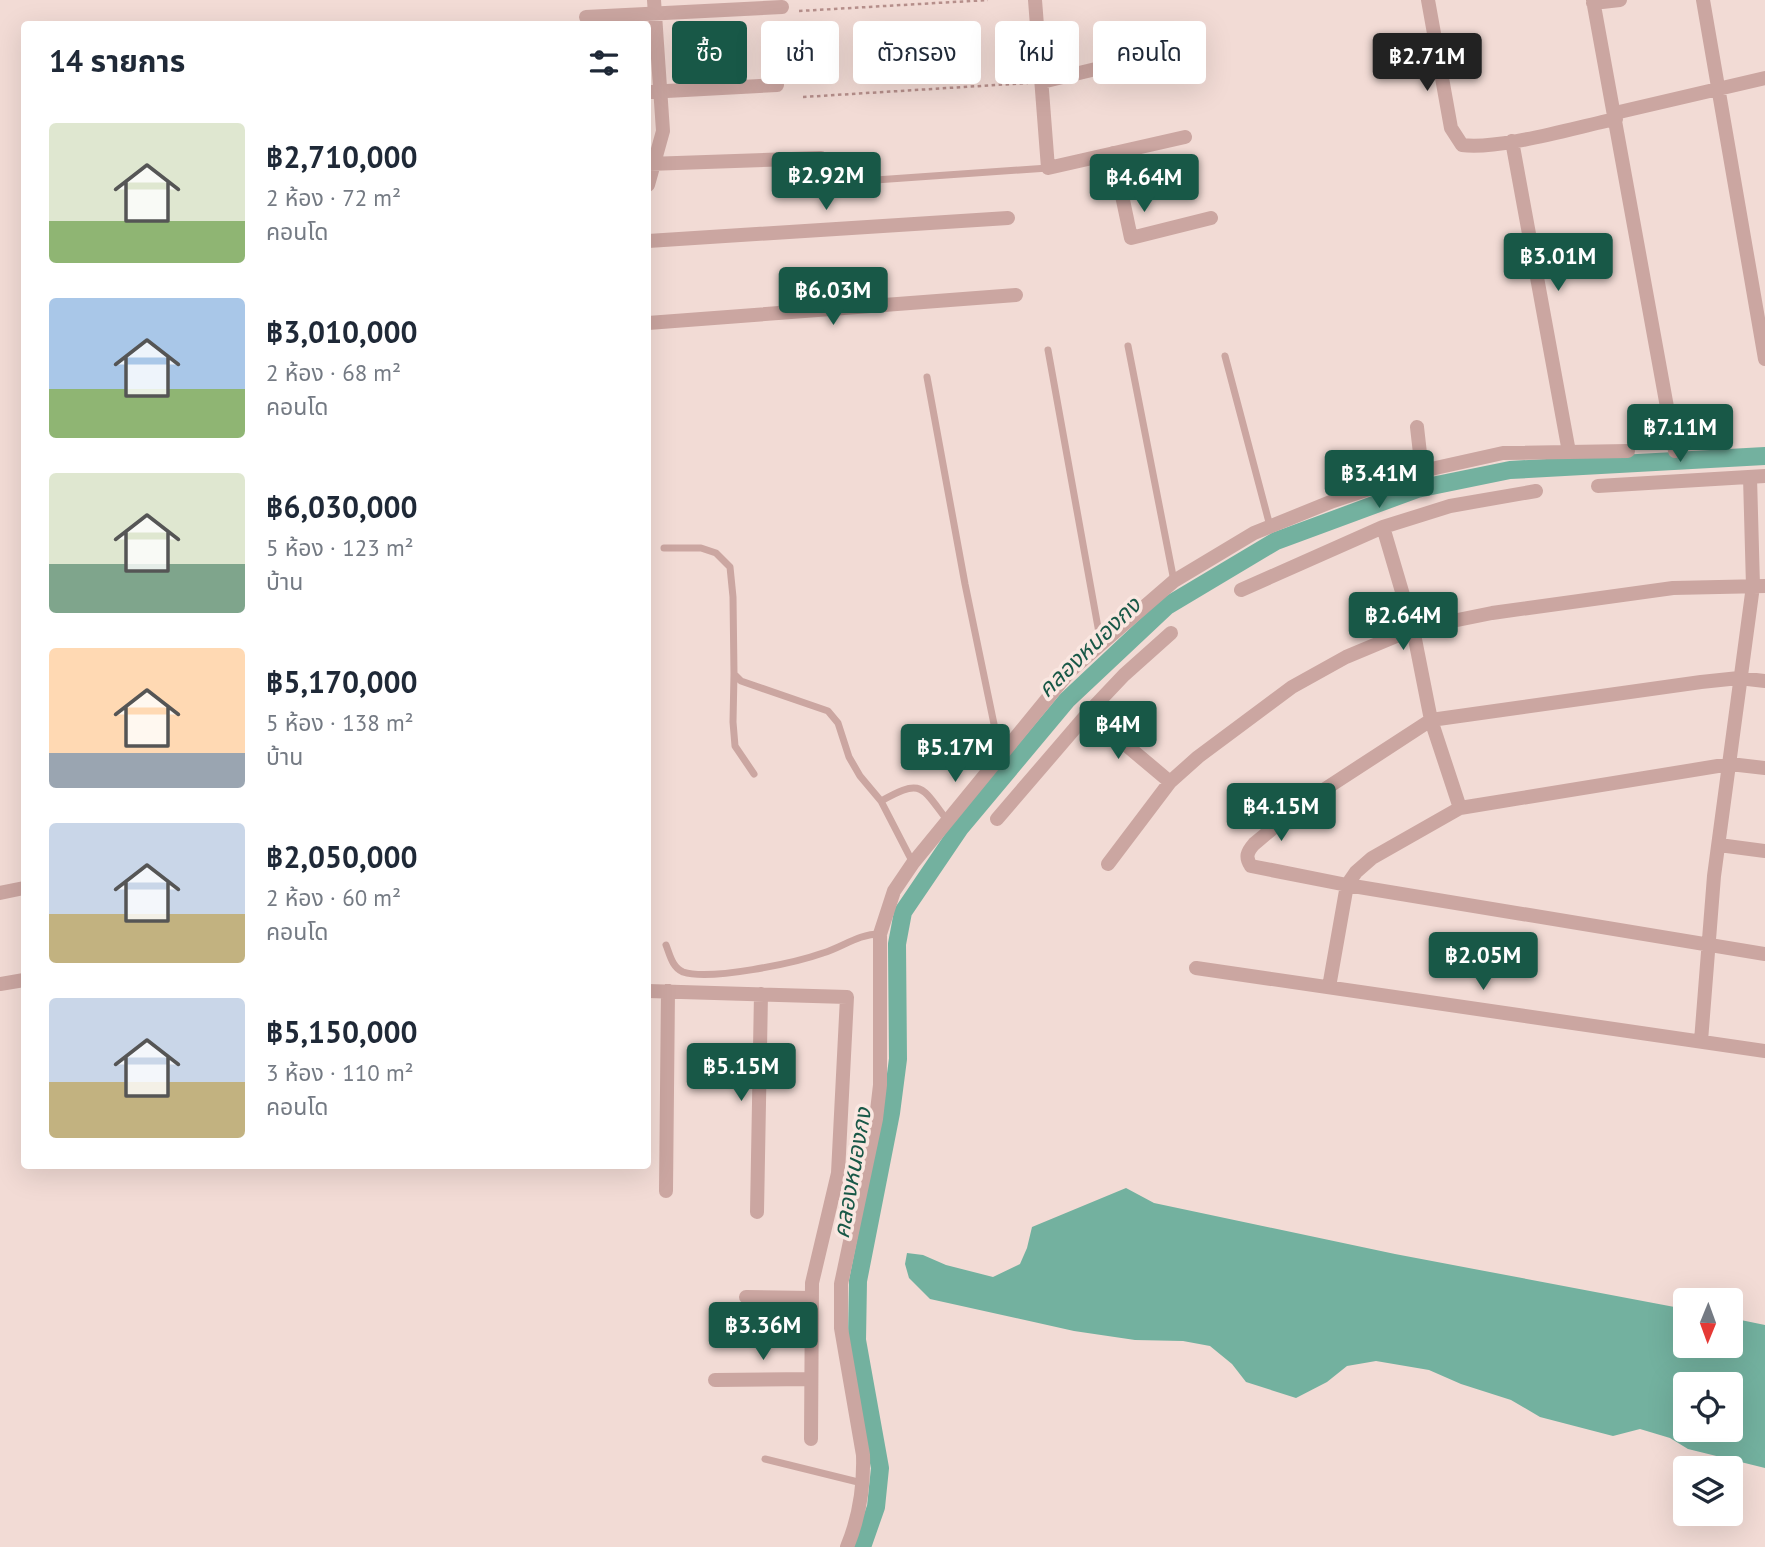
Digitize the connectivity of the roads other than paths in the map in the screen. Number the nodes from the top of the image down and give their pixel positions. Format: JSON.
{"nodes":[{"id":1,"x":1035,"y":0,"type":"edge"},
{"id":2,"x":1428,"y":0,"type":"edge"},
{"id":3,"x":1620,"y":0,"type":"edge"},
{"id":4,"x":1703,"y":0,"type":"edge"},
{"id":5,"x":1593,"y":2,"type":"edge"},
{"id":6,"x":655,"y":7,"type":"edge"},
{"id":7,"x":782,"y":7,"type":"dead end"},
{"id":8,"x":586,"y":17,"type":"dead end"},
{"id":9,"x":1037,"y":21,"type":"edge"},
{"id":10,"x":1765,"y":78,"type":"edge"},
{"id":11,"x":1042,"y":84,"type":"edge"},
{"id":12,"x":777,"y":85,"type":"dead end"},
{"id":13,"x":1718,"y":90,"type":"junction"},
{"id":14,"x":654,"y":91,"type":"edge"},
{"id":15,"x":1615,"y":116,"type":"junction"},
{"id":16,"x":1185,"y":137,"type":"dead end"},
{"id":17,"x":1512,"y":141,"type":"junction"},
{"id":18,"x":1113,"y":153,"type":"junction"},
{"id":19,"x":821,"y":158,"type":"dead end"},
{"id":20,"x":651,"y":161,"type":"edge"},
{"id":21,"x":651,"y":164,"type":"edge"},
{"id":22,"x":1048,"y":168,"type":"junction"},
{"id":23,"x":847,"y":182,"type":"dead end"},
{"id":24,"x":1007,"y":218,"type":"dead end"},
{"id":25,"x":1212,"y":218,"type":"dead end"},
{"id":26,"x":651,"y":241,"type":"edge"},
{"id":27,"x":1016,"y":295,"type":"dead end"},
{"id":28,"x":651,"y":323,"type":"edge"},
{"id":29,"x":1128,"y":346,"type":"dead end"},
{"id":30,"x":1048,"y":349,"type":"dead end"},
{"id":31,"x":1225,"y":356,"type":"dead end"},
{"id":32,"x":1765,"y":359,"type":"edge"},
{"id":33,"x":927,"y":377,"type":"dead end"},
{"id":34,"x":1418,"y":427,"type":"dead end"},
{"id":35,"x":1628,"y":451,"type":"dead end"},
{"id":36,"x":1675,"y":451,"type":"dead end"},
{"id":37,"x":1569,"y":452,"type":"junction"},
{"id":38,"x":1422,"y":471,"type":"junction"},
{"id":39,"x":1758,"y":476,"type":"edge"},
{"id":40,"x":1598,"y":486,"type":"dead end"},
{"id":41,"x":1536,"y":491,"type":"dead end"},
{"id":42,"x":1270,"y":526,"type":"junction"},
{"id":43,"x":1383,"y":527,"type":"junction"},
{"id":44,"x":664,"y":548,"type":"dead end"},
{"id":45,"x":1174,"y":582,"type":"junction"},
{"id":46,"x":1759,"y":586,"type":"edge"},
{"id":47,"x":1241,"y":590,"type":"dead end"},
{"id":48,"x":1413,"y":629,"type":"junction"},
{"id":49,"x":1171,"y":633,"type":"dead end"},
{"id":50,"x":1102,"y":644,"type":"junction"},
{"id":51,"x":734,"y":674,"type":"junction"},
{"id":52,"x":1739,"y":678,"type":"junction"},
{"id":53,"x":1765,"y":681,"type":"edge"},
{"id":54,"x":1088,"y":713,"type":"junction"},
{"id":55,"x":1431,"y":720,"type":"junction"},
{"id":56,"x":1000,"y":754,"type":"junction"},
{"id":57,"x":1730,"y":764,"type":"junction"},
{"id":58,"x":1765,"y":768,"type":"edge"},
{"id":59,"x":754,"y":774,"type":"dead end"},
{"id":60,"x":1170,"y":782,"type":"junction"},
{"id":61,"x":881,"y":801,"type":"junction"},
{"id":62,"x":1460,"y":808,"type":"junction"},
{"id":63,"x":997,"y":818,"type":"dead end"},
{"id":64,"x":948,"y":821,"type":"junction"},
{"id":65,"x":1719,"y":845,"type":"junction"},
{"id":66,"x":1765,"y":851,"type":"edge"},
{"id":67,"x":912,"y":863,"type":"junction"},
{"id":68,"x":1108,"y":864,"type":"dead end"},
{"id":69,"x":1347,"y":885,"type":"junction"},
{"id":70,"x":21,"y":889,"type":"edge"},
{"id":71,"x":0,"y":893,"type":"edge"},
{"id":72,"x":880,"y":934,"type":"junction"},
{"id":73,"x":666,"y":945,"type":"dead end"},
{"id":74,"x":1709,"y":945,"type":"junction"},
{"id":75,"x":1765,"y":954,"type":"edge"},
{"id":76,"x":1195,"y":968,"type":"dead end"},
{"id":77,"x":21,"y":980,"type":"edge"},
{"id":78,"x":0,"y":984,"type":"edge"},
{"id":79,"x":1329,"y":987,"type":"junction"},
{"id":80,"x":651,"y":991,"type":"edge"},
{"id":81,"x":668,"y":991,"type":"junction"},
{"id":82,"x":761,"y":994,"type":"junction"},
{"id":83,"x":1701,"y":1041,"type":"junction"},
{"id":84,"x":1765,"y":1051,"type":"edge"},
{"id":85,"x":666,"y":1191,"type":"dead end"},
{"id":86,"x":757,"y":1212,"type":"dead end"},
{"id":87,"x":746,"y":1297,"type":"dead end"},
{"id":88,"x":812,"y":1298,"type":"junction"},
{"id":89,"x":811,"y":1379,"type":"junction"},
{"id":90,"x":715,"y":1380,"type":"dead end"},
{"id":91,"x":811,"y":1439,"type":"dead end"},
{"id":92,"x":765,"y":1459,"type":"dead end"},
{"id":93,"x":863,"y":1483,"type":"junction"},
{"id":94,"x":847,"y":1547,"type":"edge"}],
"edges":[{"from":1,"to":9,"type":"street"},
{"from":2,"to":17,"type":"street"},
{"from":3,"to":5,"type":"street"},
{"from":4,"to":13,"type":"street"},
{"from":5,"to":15,"type":"street"},
{"from":6,"to":7,"type":"street"},
{"from":6,"to":8,"type":"street"},
{"from":6,"to":14,"type":"street"},
{"from":10,"to":13,"type":"street"},
{"from":11,"to":22,"type":"street"},
{"from":12,"to":14,"type":"street"},
{"from":13,"to":15,"type":"street"},
{"from":13,"to":32,"type":"street"},
{"from":14,"to":20,"type":"street"},
{"from":15,"to":17,"type":"street"},
{"from":15,"to":36,"type":"street"},
{"from":16,"to":18,"type":"street"},
{"from":17,"to":37,"type":"street"},
{"from":18,"to":22,"type":"street"},
{"from":18,"to":25,"type":"street"},
{"from":19,"to":21,"type":"street"},
{"from":22,"to":23,"type":"lane"},
{"from":24,"to":26,"type":"street"},
{"from":27,"to":28,"type":"street"},
{"from":29,"to":45,"type":"lane"},
{"from":30,"to":50,"type":"lane"},
{"from":31,"to":42,"type":"lane"},
{"from":33,"to":56,"type":"lane"},
{"from":34,"to":38,"type":"street"},
{"from":35,"to":37,"type":"street"},
{"from":37,"to":38,"type":"street"},
{"from":38,"to":42,"type":"street"},
{"from":39,"to":40,"type":"street"},
{"from":39,"to":46,"type":"street"},
{"from":41,"to":43,"type":"street"},
{"from":42,"to":45,"type":"street"},
{"from":43,"to":47,"type":"street"},
{"from":43,"to":48,"type":"street"},
{"from":44,"to":51,"type":"lane"},
{"from":45,"to":50,"type":"street"},
{"from":46,"to":48,"type":"street"},
{"from":46,"to":52,"type":"street"},
{"from":48,"to":55,"type":"street"},
{"from":48,"to":60,"type":"street"},
{"from":49,"to":54,"type":"street"},
{"from":50,"to":56,"type":"street"},
{"from":51,"to":59,"type":"lane"},
{"from":51,"to":61,"type":"lane"},
{"from":52,"to":53,"type":"street"},
{"from":52,"to":55,"type":"street"},
{"from":52,"to":57,"type":"street"},
{"from":54,"to":60,"type":"street"},
{"from":54,"to":63,"type":"street"},
{"from":55,"to":62,"type":"street"},
{"from":55,"to":69,"type":"street"},
{"from":56,"to":64,"type":"street"},
{"from":57,"to":58,"type":"street"},
{"from":57,"to":62,"type":"street"},
{"from":57,"to":65,"type":"street"},
{"from":60,"to":68,"type":"street"},
{"from":61,"to":64,"type":"lane"},
{"from":61,"to":67,"type":"lane"},
{"from":62,"to":69,"type":"street"},
{"from":64,"to":67,"type":"street"},
{"from":65,"to":66,"type":"street"},
{"from":65,"to":74,"type":"street"},
{"from":67,"to":72,"type":"street"},
{"from":69,"to":74,"type":"street"},
{"from":69,"to":79,"type":"street"},
{"from":70,"to":71,"type":"street"},
{"from":72,"to":73,"type":"lane"},
{"from":72,"to":93,"type":"street"},
{"from":74,"to":75,"type":"street"},
{"from":74,"to":83,"type":"street"},
{"from":76,"to":79,"type":"street"},
{"from":77,"to":78,"type":"street"},
{"from":79,"to":83,"type":"street"},
{"from":80,"to":81,"type":"street"},
{"from":81,"to":82,"type":"street"},
{"from":81,"to":85,"type":"street"},
{"from":82,"to":86,"type":"street"},
{"from":82,"to":88,"type":"street"},
{"from":83,"to":84,"type":"street"},
{"from":87,"to":88,"type":"street"},
{"from":88,"to":89,"type":"street"},
{"from":89,"to":90,"type":"street"},
{"from":89,"to":91,"type":"street"},
{"from":92,"to":93,"type":"lane"},
{"from":93,"to":94,"type":"street"}]}
